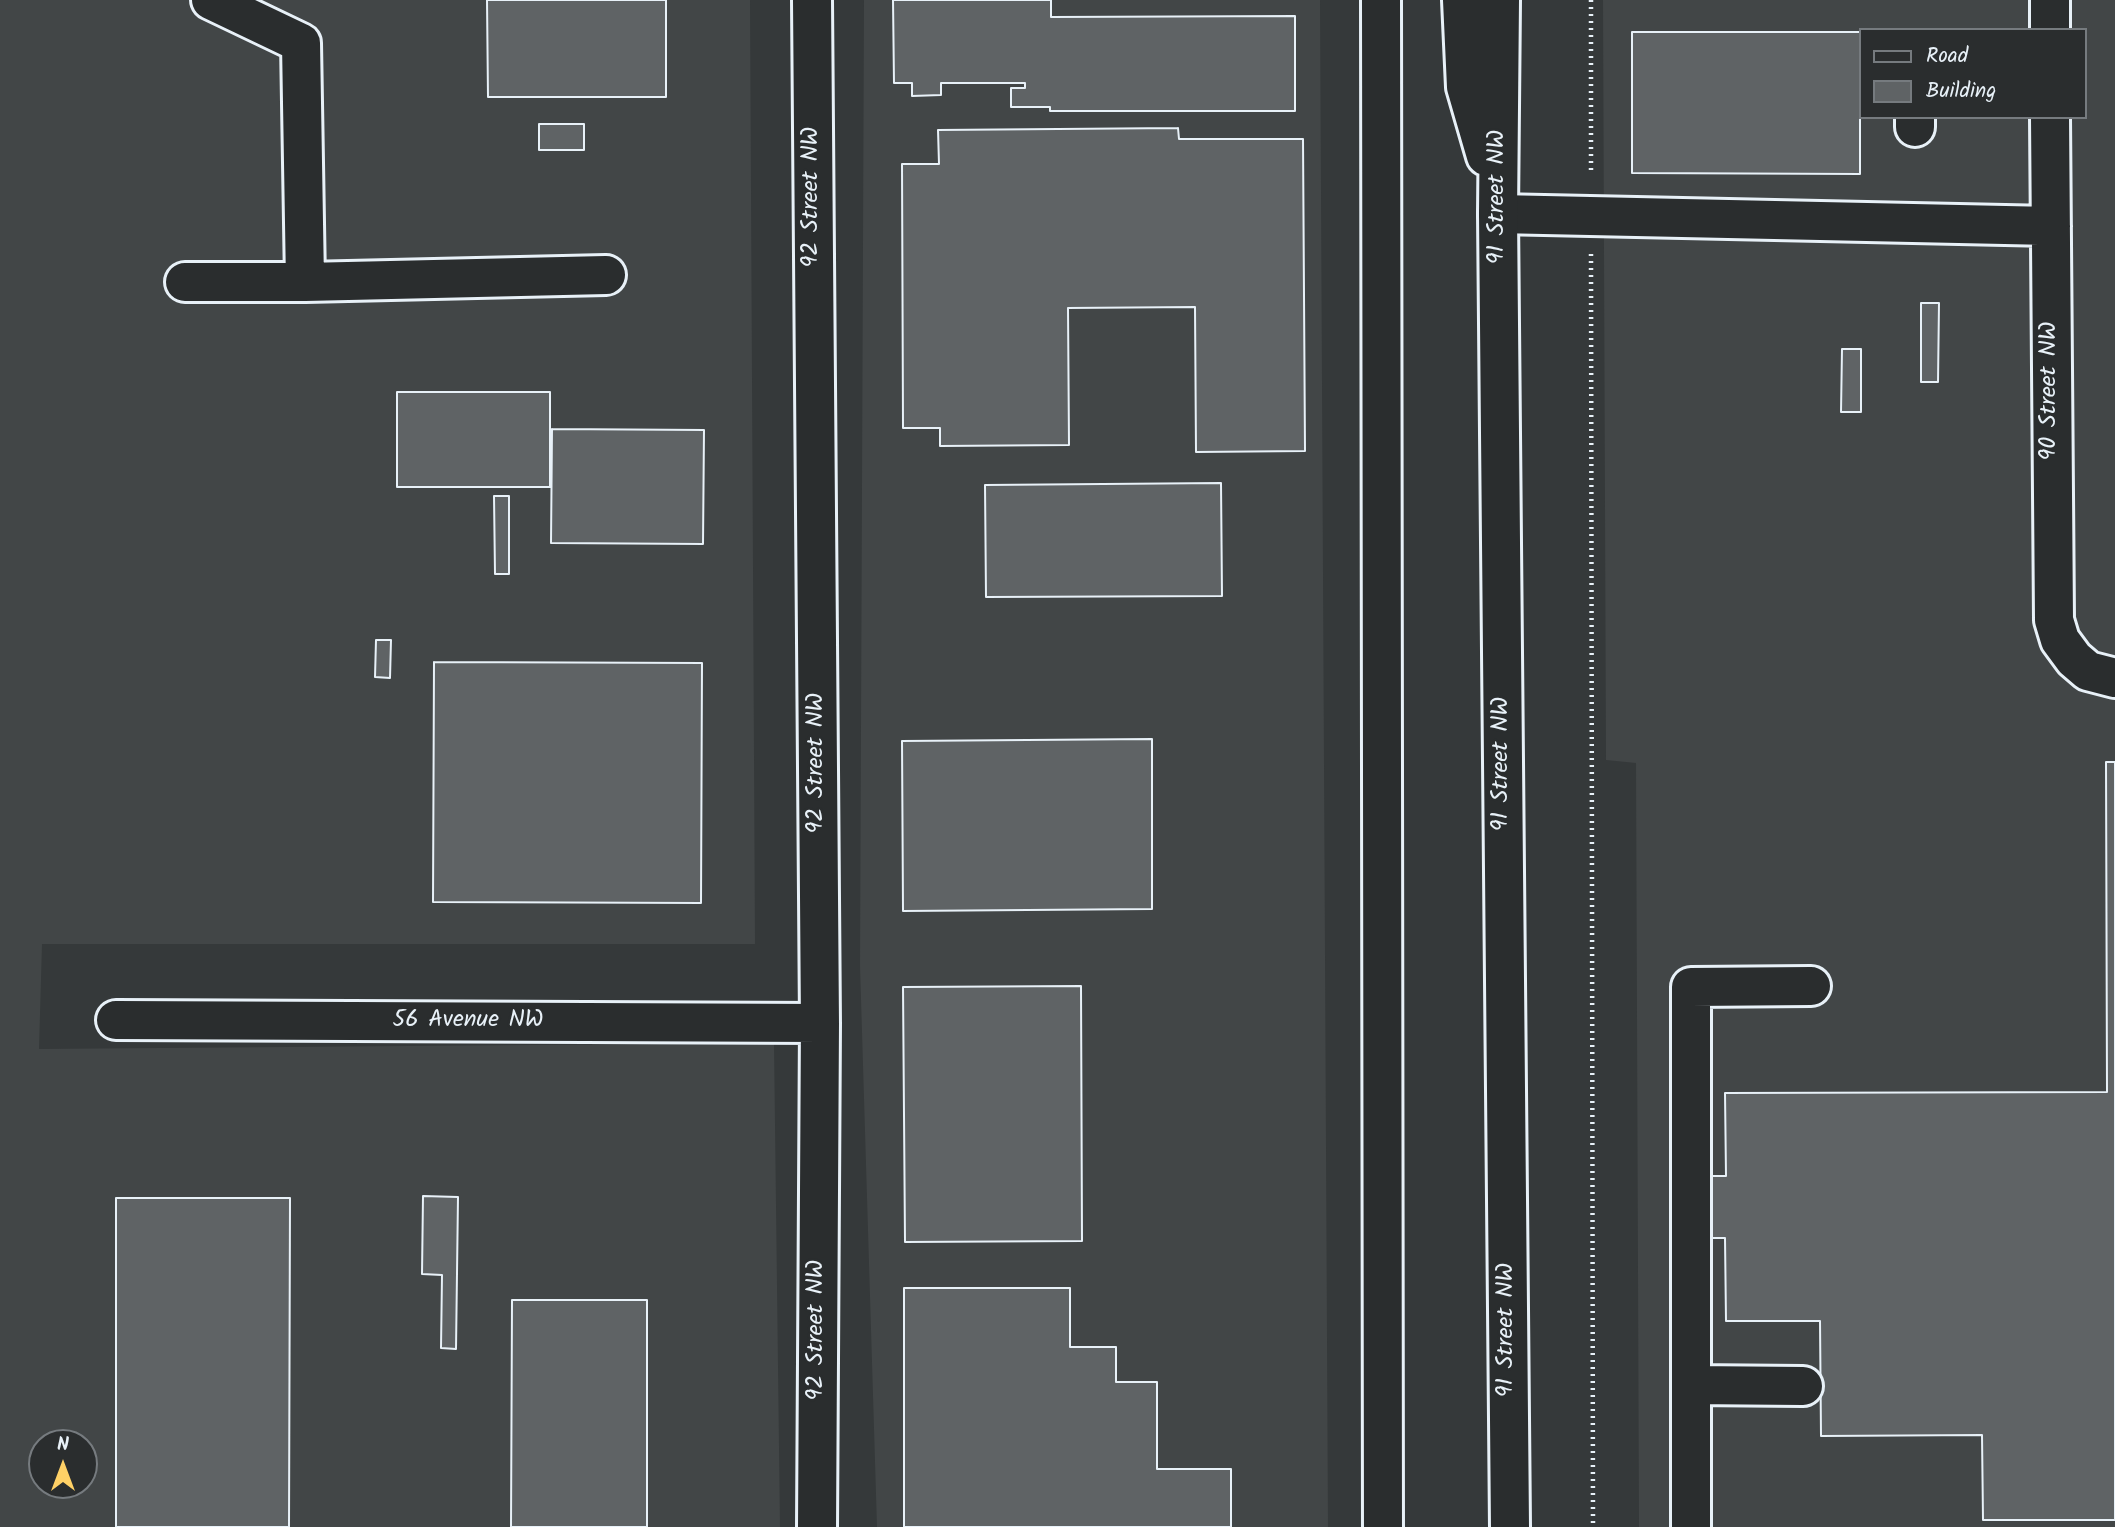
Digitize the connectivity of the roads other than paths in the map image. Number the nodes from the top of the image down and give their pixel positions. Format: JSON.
{"nodes":[{"id":1,"x":211,"y":0,"type":"edge"},
{"id":2,"x":812,"y":0,"type":"edge"},
{"id":3,"x":1381,"y":0,"type":"edge"},
{"id":4,"x":1462,"y":0,"type":"edge"},
{"id":5,"x":1500,"y":0,"type":"edge"},
{"id":6,"x":2050,"y":0,"type":"edge"},
{"id":7,"x":2050,"y":28,"type":"edge"},
{"id":8,"x":2050,"y":119,"type":"edge"},
{"id":9,"x":1498,"y":206,"type":"junction"},
{"id":10,"x":2051,"y":226,"type":"junction"},
{"id":11,"x":606,"y":275,"type":"dead end"},
{"id":12,"x":185,"y":282,"type":"dead end"},
{"id":13,"x":305,"y":282,"type":"junction"},
{"id":14,"x":2115,"y":678,"type":"edge"},
{"id":15,"x":1811,"y":986,"type":"dead end"},
{"id":16,"x":116,"y":1020,"type":"dead end"},
{"id":17,"x":820,"y":1023,"type":"junction"},
{"id":18,"x":1691,"y":1385,"type":"junction"},
{"id":19,"x":1803,"y":1386,"type":"dead end"},
{"id":20,"x":817,"y":1527,"type":"edge"},
{"id":21,"x":1383,"y":1527,"type":"edge"},
{"id":22,"x":1510,"y":1527,"type":"edge"},
{"id":23,"x":1691,"y":1527,"type":"edge"}],
"edges":[{"from":1,"to":13,"type":"main road"},
{"from":2,"to":17,"type":"main road","name":"92 Street NW"},
{"from":3,"to":21,"type":"main road"},
{"from":4,"to":9,"type":"main road"},
{"from":5,"to":9,"type":"main road","name":"91 Street NW"},
{"from":6,"to":7,"type":"main road"},
{"from":8,"to":10,"type":"main road","name":"90 Street NW"},
{"from":9,"to":10,"type":"main road"},
{"from":9,"to":22,"type":"main road","name":"91 Street NW"},
{"from":10,"to":14,"type":"main road","name":"90 Street NW"},
{"from":11,"to":13,"type":"main road"},
{"from":12,"to":13,"type":"main road"},
{"from":15,"to":18,"type":"main road"},
{"from":16,"to":17,"type":"main road","name":"56 Avenue NW"},
{"from":17,"to":20,"type":"main road","name":"92 Street NW"},
{"from":18,"to":19,"type":"main road"},
{"from":18,"to":23,"type":"main road"}]}
